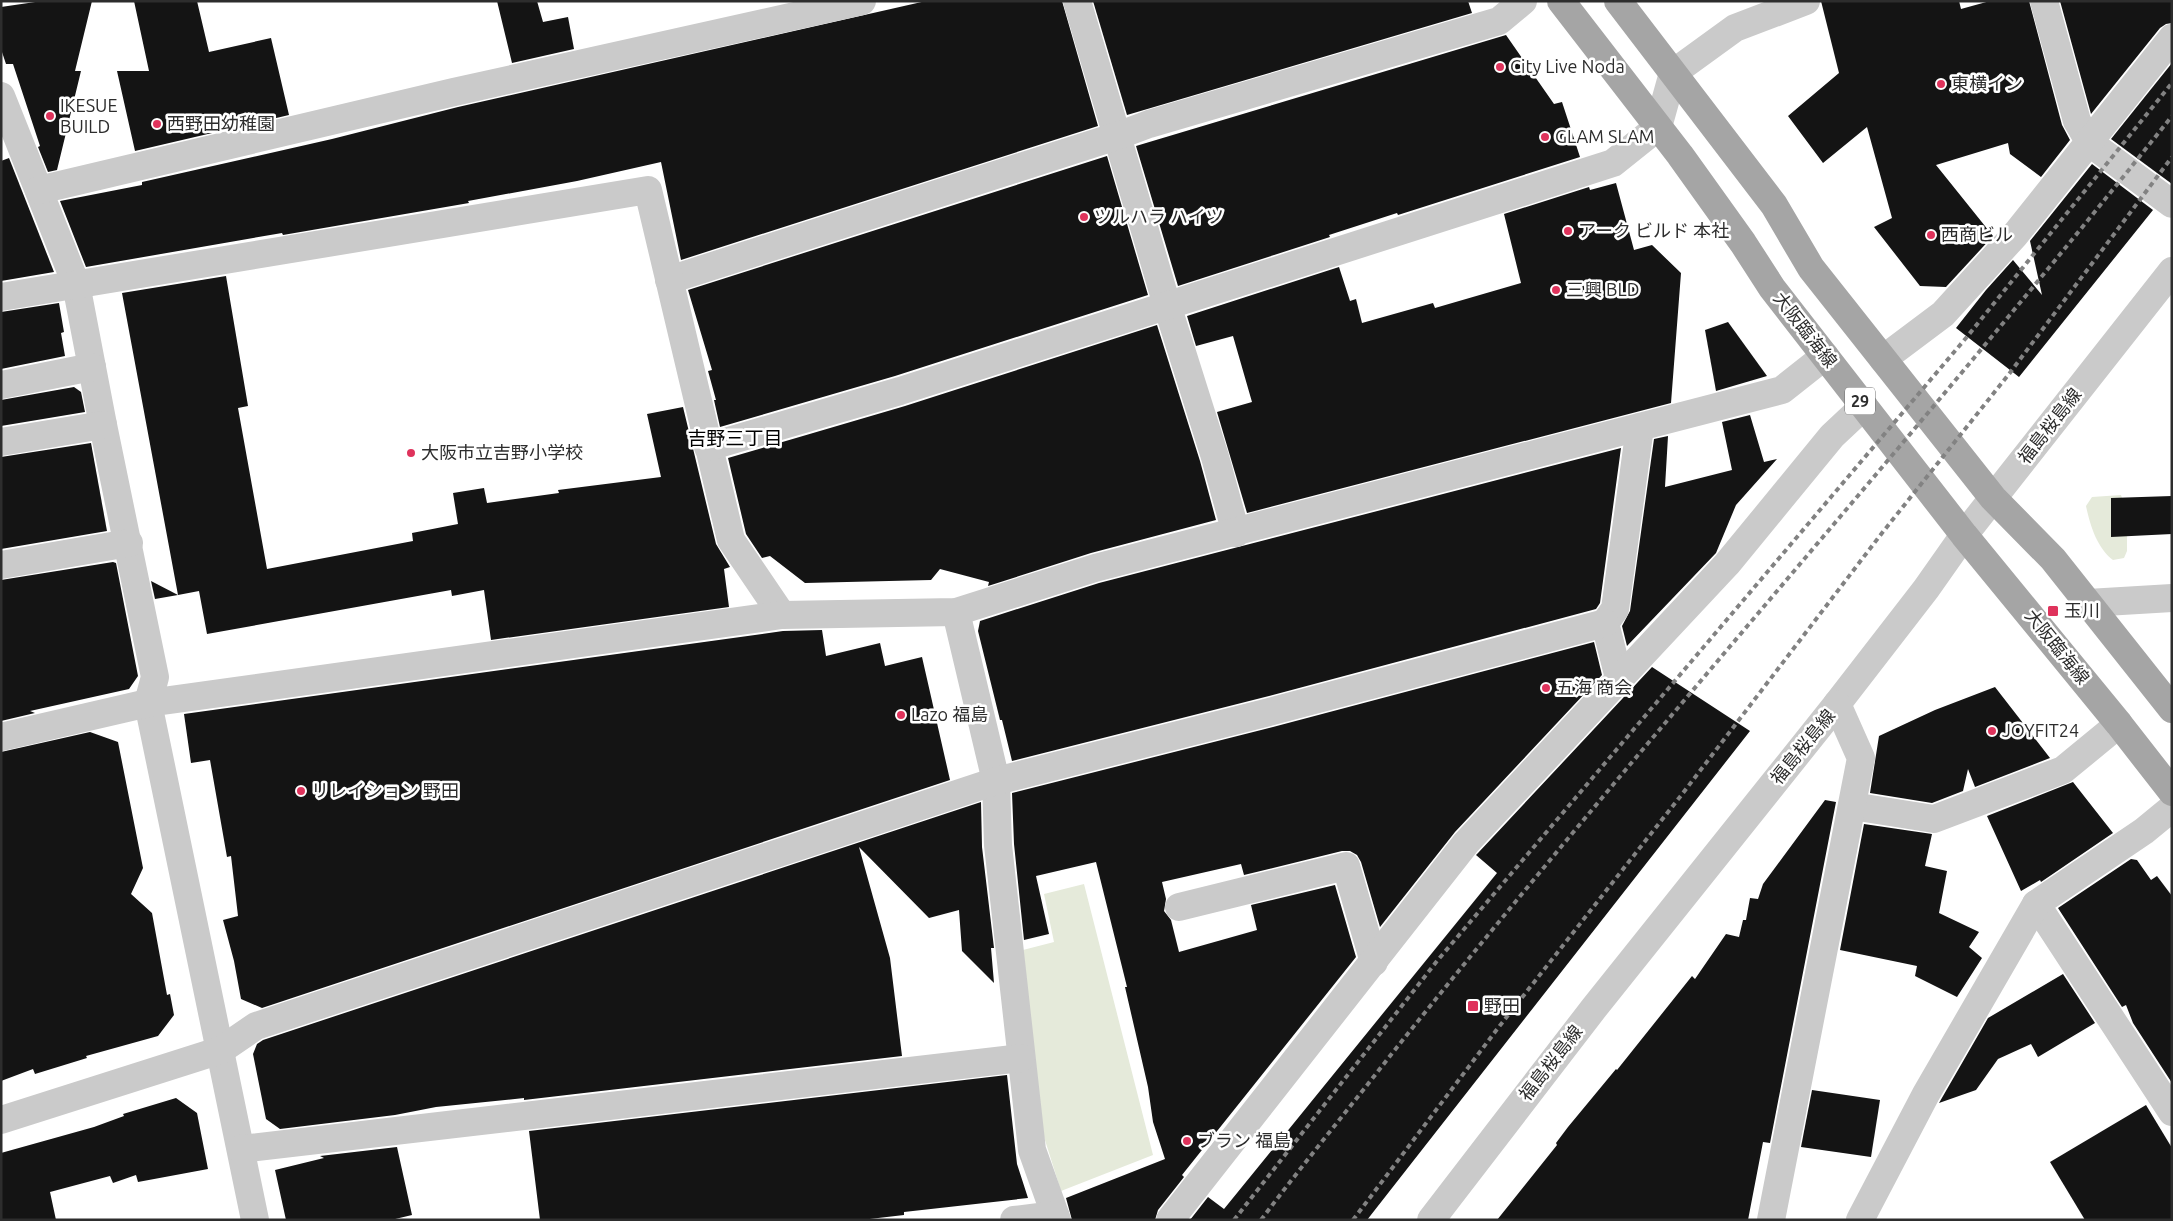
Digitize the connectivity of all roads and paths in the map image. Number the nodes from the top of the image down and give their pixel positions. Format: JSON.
{"nodes":[{"id":1,"x":862,"y":1,"type":"edge"},
{"id":2,"x":1077,"y":1,"type":"edge"},
{"id":3,"x":1523,"y":1,"type":"edge"},
{"id":4,"x":1561,"y":1,"type":"edge"},
{"id":5,"x":1618,"y":1,"type":"edge"},
{"id":6,"x":1806,"y":1,"type":"edge"},
{"id":7,"x":2044,"y":1,"type":"edge"},
{"id":8,"x":2172,"y":38,"type":"edge"},
{"id":9,"x":1674,"y":73,"type":"junction"},
{"id":10,"x":1,"y":96,"type":"edge"},
{"id":11,"x":1658,"y":127,"type":"junction"},
{"id":12,"x":1117,"y":136,"type":"junction"},
{"id":13,"x":2090,"y":143,"type":"junction"},
{"id":14,"x":39,"y":190,"type":"junction"},
{"id":15,"x":2172,"y":204,"type":"edge"},
{"id":16,"x":2172,"y":271,"type":"edge"},
{"id":17,"x":669,"y":280,"type":"junction"},
{"id":18,"x":76,"y":284,"type":"junction"},
{"id":19,"x":1,"y":297,"type":"edge"},
{"id":20,"x":1167,"y":305,"type":"junction"},
{"id":21,"x":1825,"y":356,"type":"junction"},
{"id":22,"x":1883,"y":359,"type":"junction"},
{"id":23,"x":92,"y":367,"type":"junction"},
{"id":24,"x":1,"y":385,"type":"edge"},
{"id":25,"x":1864,"y":406,"type":"junction"},
{"id":26,"x":103,"y":425,"type":"junction"},
{"id":27,"x":1640,"y":427,"type":"junction"},
{"id":28,"x":1,"y":442,"type":"edge"},
{"id":29,"x":708,"y":447,"type":"junction"},
{"id":30,"x":1993,"y":498,"type":"junction"},
{"id":31,"x":1236,"y":533,"type":"junction"},
{"id":32,"x":1964,"y":535,"type":"junction"},
{"id":33,"x":129,"y":543,"type":"junction"},
{"id":34,"x":1,"y":565,"type":"edge"},
{"id":35,"x":2172,"y":598,"type":"edge"},
{"id":36,"x":2088,"y":603,"type":"junction"},
{"id":37,"x":956,"y":612,"type":"junction"},
{"id":38,"x":782,"y":615,"type":"junction"},
{"id":39,"x":1605,"y":622,"type":"junction"},
{"id":40,"x":1619,"y":678,"type":"junction"},
{"id":41,"x":148,"y":703,"type":"junction"},
{"id":42,"x":1837,"y":704,"type":"junction"},
{"id":43,"x":2172,"y":709,"type":"edge"},
{"id":44,"x":2119,"y":724,"type":"junction"},
{"id":45,"x":1,"y":737,"type":"edge"},
{"id":46,"x":996,"y":781,"type":"junction"},
{"id":47,"x":2172,"y":792,"type":"edge"},
{"id":48,"x":1852,"y":806,"type":"junction"},
{"id":49,"x":2172,"y":808,"type":"edge"},
{"id":50,"x":2036,"y":904,"type":"junction"},
{"id":51,"x":1179,"y":908,"type":"dead end"},
{"id":52,"x":1374,"y":962,"type":"junction"},
{"id":53,"x":221,"y":1050,"type":"junction"},
{"id":54,"x":1021,"y":1058,"type":"junction"},
{"id":55,"x":2172,"y":1112,"type":"edge"},
{"id":56,"x":1,"y":1120,"type":"edge"},
{"id":57,"x":241,"y":1149,"type":"junction"},
{"id":58,"x":1056,"y":1217,"type":"edge"},
{"id":59,"x":255,"y":1220,"type":"edge"},
{"id":60,"x":1014,"y":1220,"type":"edge"},
{"id":61,"x":1170,"y":1220,"type":"edge"},
{"id":62,"x":1431,"y":1220,"type":"edge"},
{"id":63,"x":1771,"y":1220,"type":"edge"},
{"id":64,"x":1860,"y":1220,"type":"edge"}],
"edges":[{"from":1,"to":14,"type":"street"},
{"from":2,"to":12,"type":"street"},
{"from":3,"to":12,"type":"street"},
{"from":4,"to":11,"type":"main road","name":"大阪臨海線","number":"29"},
{"from":5,"to":9,"type":"main road"},
{"from":6,"to":9,"type":"street"},
{"from":7,"to":13,"type":"street"},
{"from":8,"to":13,"type":"street"},
{"from":9,"to":11,"type":"street"},
{"from":9,"to":22,"type":"main road"},
{"from":10,"to":14,"type":"street"},
{"from":11,"to":20,"type":"street"},
{"from":11,"to":21,"type":"main road","name":"大阪臨海線","number":"29"},
{"from":12,"to":17,"type":"street"},
{"from":12,"to":20,"type":"street"},
{"from":13,"to":15,"type":"street"},
{"from":13,"to":22,"type":"street"},
{"from":14,"to":18,"type":"street"},
{"from":16,"to":30,"type":"street","name":"福島桜島線"},
{"from":17,"to":18,"type":"street"},
{"from":17,"to":29,"type":"street"},
{"from":18,"to":19,"type":"street"},
{"from":18,"to":23,"type":"street"},
{"from":20,"to":29,"type":"street"},
{"from":20,"to":31,"type":"street"},
{"from":21,"to":25,"type":"main road","name":"大阪臨海線","number":"29"},
{"from":21,"to":27,"type":"street"},
{"from":22,"to":30,"type":"main road"},
{"from":23,"to":24,"type":"street"},
{"from":23,"to":26,"type":"street"},
{"from":25,"to":32,"type":"main road","name":"大阪臨海線","number":"29"},
{"from":25,"to":40,"type":"street"},
{"from":26,"to":28,"type":"street"},
{"from":26,"to":33,"type":"street"},
{"from":27,"to":31,"type":"street"},
{"from":27,"to":39,"type":"street"},
{"from":29,"to":38,"type":"street"},
{"from":30,"to":32,"type":"street","name":"福島桜島線"},
{"from":30,"to":36,"type":"main road"},
{"from":31,"to":37,"type":"street"},
{"from":32,"to":42,"type":"street","name":"福島桜島線"},
{"from":32,"to":44,"type":"main road","name":"大阪臨海線","number":"29"},
{"from":33,"to":34,"type":"street"},
{"from":33,"to":41,"type":"street"},
{"from":35,"to":36,"type":"street"},
{"from":36,"to":43,"type":"main road"},
{"from":37,"to":38,"type":"street"},
{"from":37,"to":46,"type":"street"},
{"from":38,"to":41,"type":"street"},
{"from":39,"to":40,"type":"street"},
{"from":39,"to":46,"type":"street"},
{"from":40,"to":52,"type":"street"},
{"from":41,"to":45,"type":"street"},
{"from":41,"to":53,"type":"street"},
{"from":42,"to":48,"type":"street"},
{"from":42,"to":62,"type":"street","name":"福島桜島線"},
{"from":44,"to":47,"type":"main road","name":"大阪臨海線","number":"29"},
{"from":44,"to":48,"type":"street"},
{"from":46,"to":53,"type":"street"},
{"from":46,"to":54,"type":"street"},
{"from":48,"to":63,"type":"street"},
{"from":49,"to":50,"type":"street"},
{"from":50,"to":55,"type":"street"},
{"from":50,"to":64,"type":"street"},
{"from":51,"to":52,"type":"street"},
{"from":52,"to":61,"type":"street"},
{"from":53,"to":56,"type":"street"},
{"from":53,"to":57,"type":"street"},
{"from":54,"to":57,"type":"street"},
{"from":54,"to":58,"type":"street"},
{"from":57,"to":59,"type":"street"},
{"from":58,"to":60,"type":"street"}]}
